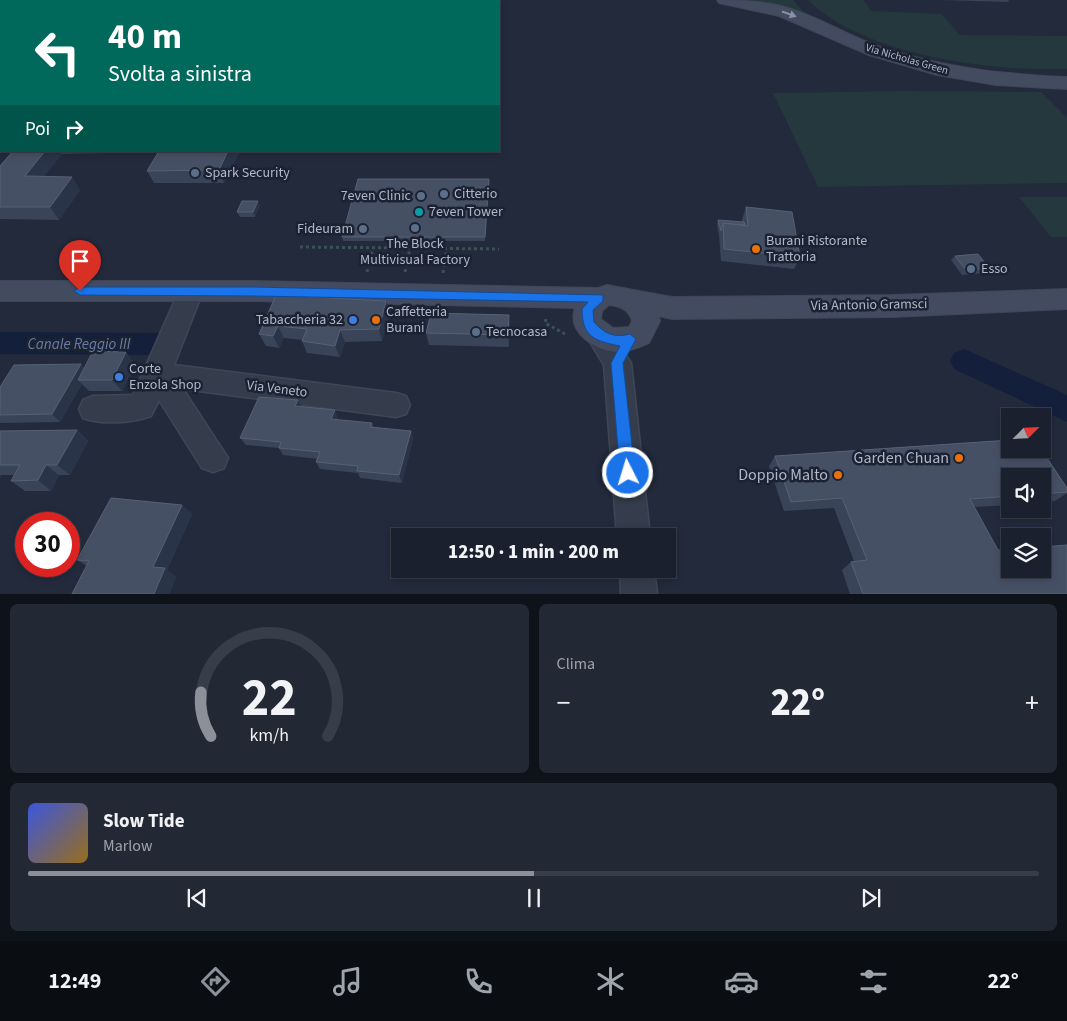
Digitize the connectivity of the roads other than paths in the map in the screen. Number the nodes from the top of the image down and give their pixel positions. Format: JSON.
{"nodes":[{"id":1,"x":725,"y":0,"type":"edge"},
{"id":2,"x":802,"y":0,"type":"edge"},
{"id":3,"x":1067,"y":74,"type":"edge"},
{"id":4,"x":1067,"y":83,"type":"edge"},
{"id":5,"x":0,"y":291,"type":"edge"},
{"id":6,"x":191,"y":291,"type":"junction"},
{"id":7,"x":550,"y":298,"type":"junction"},
{"id":8,"x":599,"y":298,"type":"junction"},
{"id":9,"x":1067,"y":299,"type":"edge"},
{"id":10,"x":634,"y":301,"type":"junction"},
{"id":11,"x":672,"y":308,"type":"junction"},
{"id":12,"x":587,"y":333,"type":"junction"},
{"id":13,"x":630,"y":344,"type":"junction"},
{"id":14,"x":157,"y":374,"type":"junction"},
{"id":15,"x":396,"y":405,"type":"dead end"},
{"id":16,"x":93,"y":409,"type":"dead end"},
{"id":17,"x":213,"y":458,"type":"dead end"},
{"id":18,"x":634,"y":528,"type":"edge"},
{"id":19,"x":638,"y":578,"type":"edge"},
{"id":20,"x":639,"y":594,"type":"edge"}],
"edges":[{"from":1,"to":4,"type":"street","name":"Via Nicholas Green","one_way":true},
{"from":2,"to":3,"type":"street","name":"Via Nicholas Green"},
{"from":5,"to":6,"type":"street"},
{"from":6,"to":7,"type":"street"},
{"from":6,"to":14,"type":"street"},
{"from":7,"to":8,"type":"street"},
{"from":7,"to":12,"type":"street"},
{"from":8,"to":10,"type":"street"},
{"from":8,"to":12,"type":"street"},
{"from":9,"to":11,"type":"street","name":"Via Antonio Gramsci"},
{"from":10,"to":11,"type":"street","name":"Via Antonio Gramsci"},
{"from":10,"to":13,"type":"street"},
{"from":11,"to":13,"type":"street"},
{"from":12,"to":13,"type":"street"},
{"from":13,"to":18,"type":"street"},
{"from":14,"to":15,"type":"street","name":"Via Veneto"},
{"from":14,"to":16,"type":"street"},
{"from":14,"to":17,"type":"street"},
{"from":19,"to":20,"type":"street"}]}
